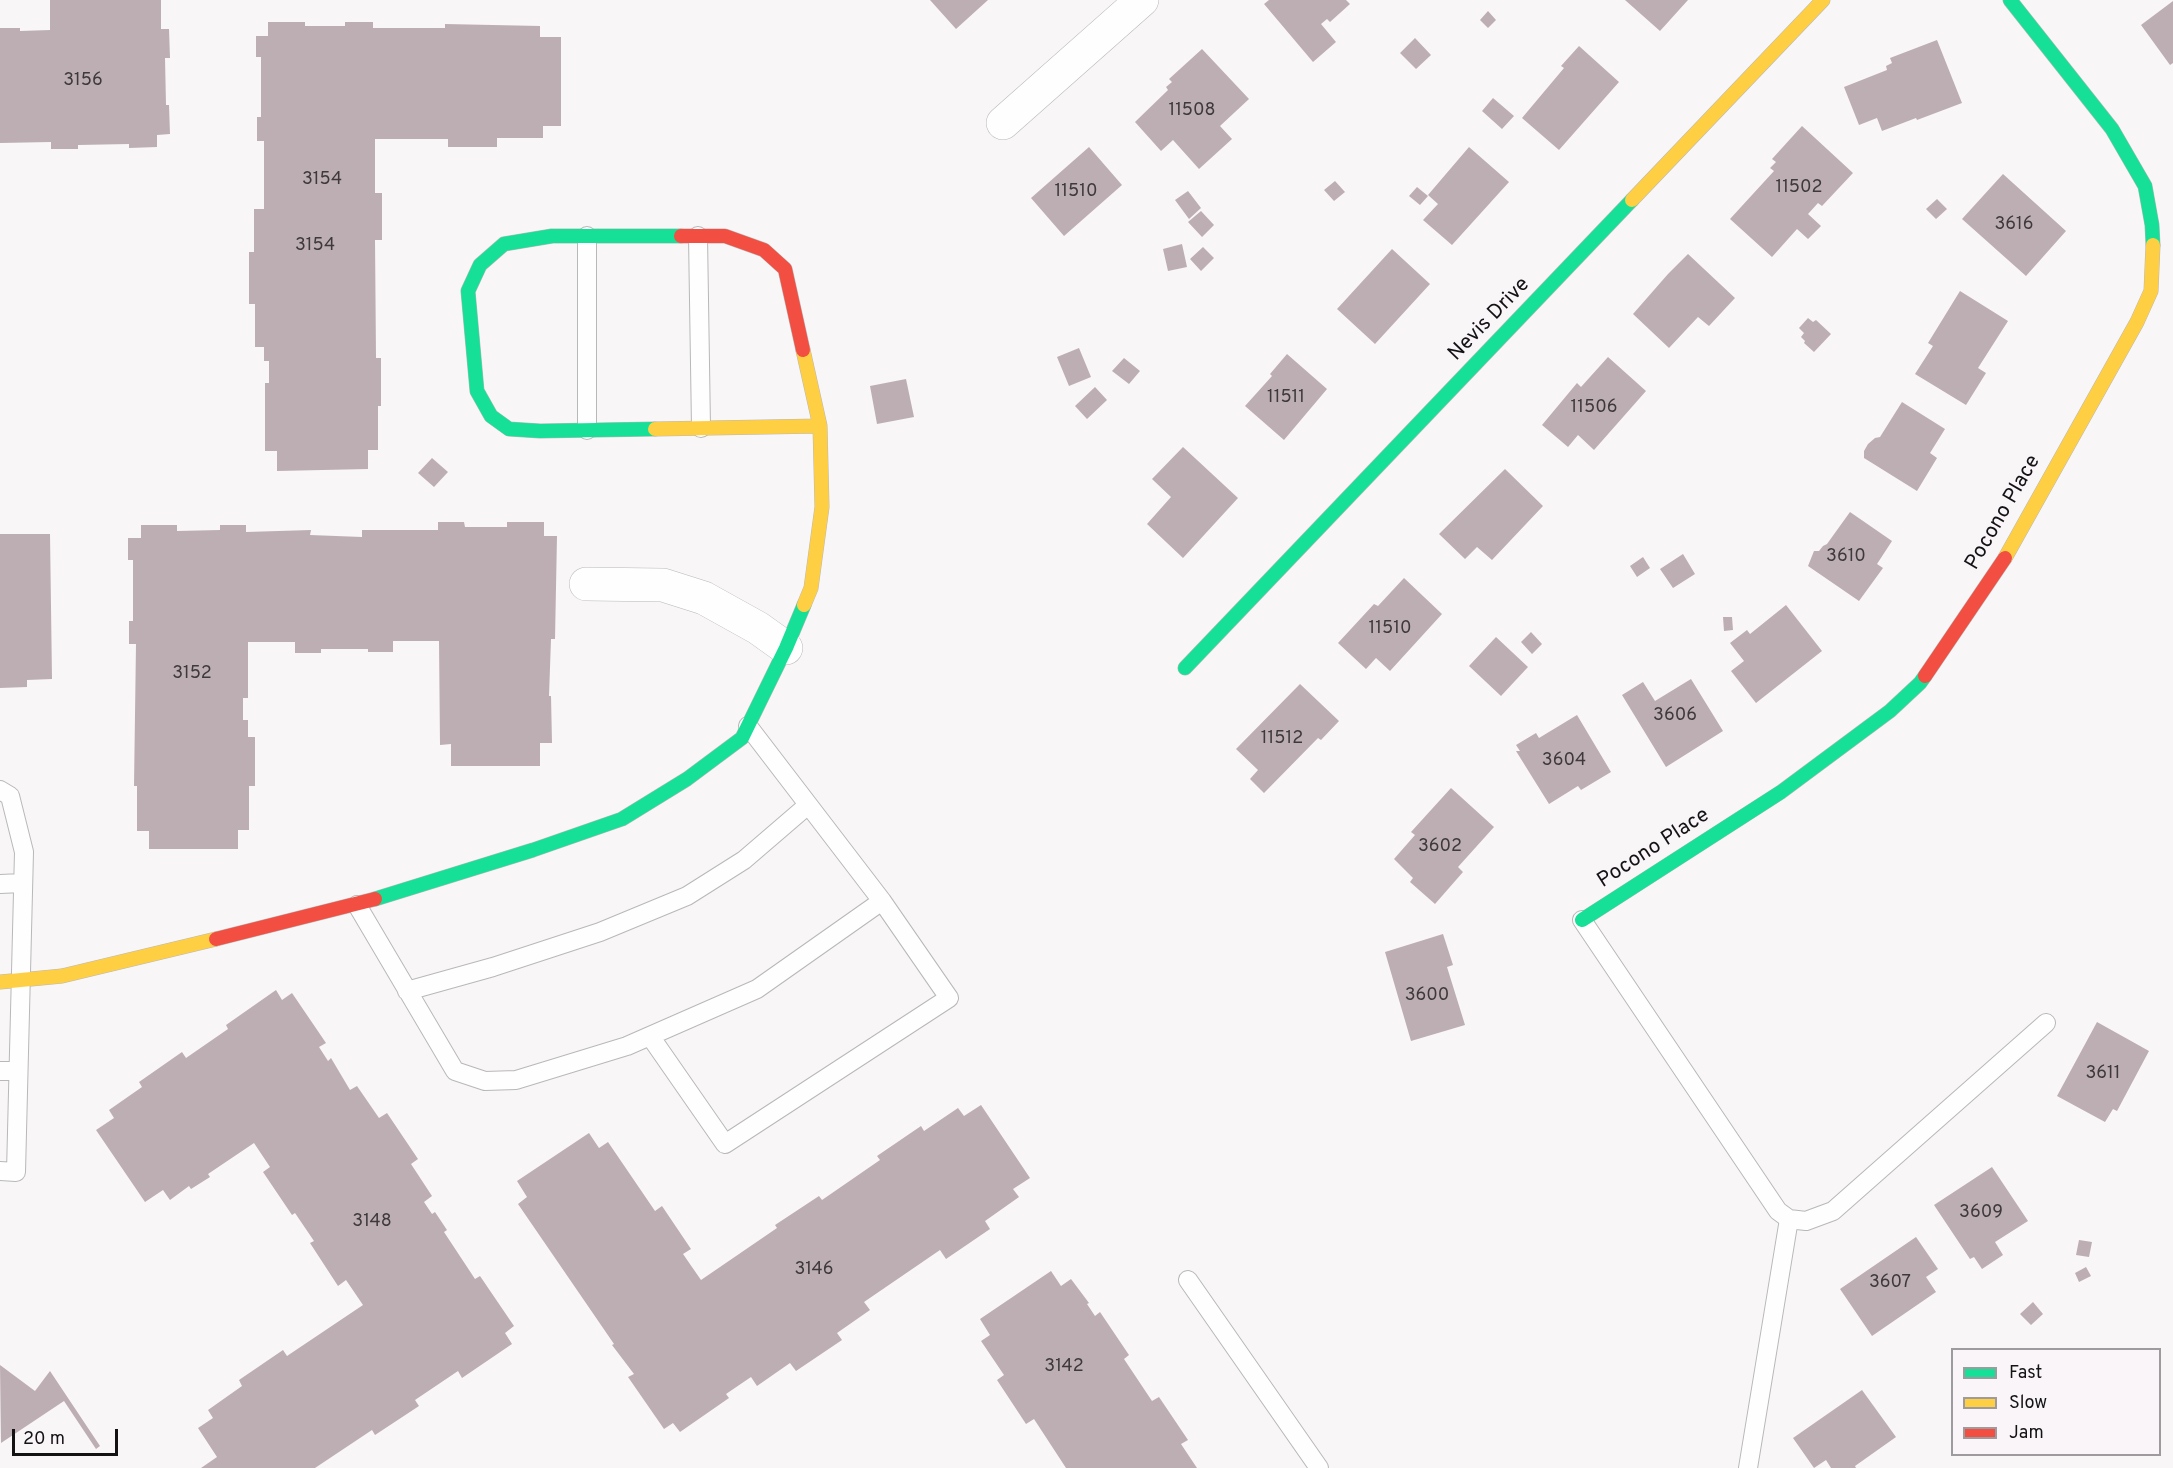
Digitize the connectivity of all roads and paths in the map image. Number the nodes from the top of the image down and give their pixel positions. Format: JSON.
{"nodes":[{"id":1,"x":1142,"y":0,"type":"edge"},
{"id":2,"x":1823,"y":0,"type":"edge"},
{"id":3,"x":2010,"y":0,"type":"edge"},
{"id":4,"x":1003,"y":123,"type":"dead end"},
{"id":5,"x":587,"y":236,"type":"junction"},
{"id":6,"x":698,"y":236,"type":"junction"},
{"id":7,"x":820,"y":426,"type":"junction"},
{"id":8,"x":702,"y":428,"type":"junction"},
{"id":9,"x":587,"y":430,"type":"junction"},
{"id":10,"x":586,"y":584,"type":"dead end"},
{"id":11,"x":786,"y":648,"type":"junction"},
{"id":12,"x":1185,"y":668,"type":"dead end"},
{"id":13,"x":748,"y":726,"type":"junction"},
{"id":14,"x":0,"y":790,"type":"edge"},
{"id":15,"x":808,"y":805,"type":"junction"},
{"id":16,"x":22,"y":883,"type":"junction"},
{"id":17,"x":0,"y":884,"type":"edge"},
{"id":18,"x":882,"y":901,"type":"junction"},
{"id":19,"x":357,"y":905,"type":"junction"},
{"id":20,"x":1582,"y":920,"type":"joint"},
{"id":21,"x":19,"y":981,"type":"junction"},
{"id":22,"x":0,"y":982,"type":"edge"},
{"id":23,"x":407,"y":991,"type":"junction"},
{"id":24,"x":2046,"y":1023,"type":"dead end"},
{"id":25,"x":650,"y":1036,"type":"junction"},
{"id":26,"x":9,"y":1071,"type":"edge"},
{"id":27,"x":0,"y":1172,"type":"edge"},
{"id":28,"x":1789,"y":1219,"type":"junction"},
{"id":29,"x":1188,"y":1280,"type":"dead end"},
{"id":30,"x":1319,"y":1468,"type":"edge"},
{"id":31,"x":1748,"y":1468,"type":"edge"}],
"edges":[{"from":1,"to":4,"type":"street"},
{"from":2,"to":12,"type":"street","name":"Nevis Drive"},
{"from":3,"to":20,"type":"street","name":"Pocono Place"},
{"from":5,"to":6,"type":"street"},
{"from":5,"to":9,"type":"lane"},
{"from":5,"to":9,"type":"street"},
{"from":6,"to":7,"type":"street"},
{"from":6,"to":8,"type":"lane"},
{"from":7,"to":8,"type":"street"},
{"from":7,"to":11,"type":"street"},
{"from":8,"to":9,"type":"street"},
{"from":10,"to":11,"type":"street"},
{"from":11,"to":13,"type":"street"},
{"from":13,"to":15,"type":"lane"},
{"from":13,"to":19,"type":"street"},
{"from":14,"to":16,"type":"lane"},
{"from":15,"to":18,"type":"lane"},
{"from":15,"to":23,"type":"lane"},
{"from":16,"to":17,"type":"lane"},
{"from":16,"to":21,"type":"lane"},
{"from":18,"to":25,"type":"lane"},
{"from":18,"to":25,"type":"lane"},
{"from":19,"to":21,"type":"street"},
{"from":19,"to":23,"type":"lane"},
{"from":20,"to":28,"type":"lane"},
{"from":21,"to":22,"type":"street"},
{"from":21,"to":26,"type":"lane"},
{"from":23,"to":25,"type":"lane"},
{"from":24,"to":28,"type":"lane"},
{"from":26,"to":27,"type":"lane"},
{"from":28,"to":31,"type":"lane"},
{"from":29,"to":30,"type":"lane"}]}
